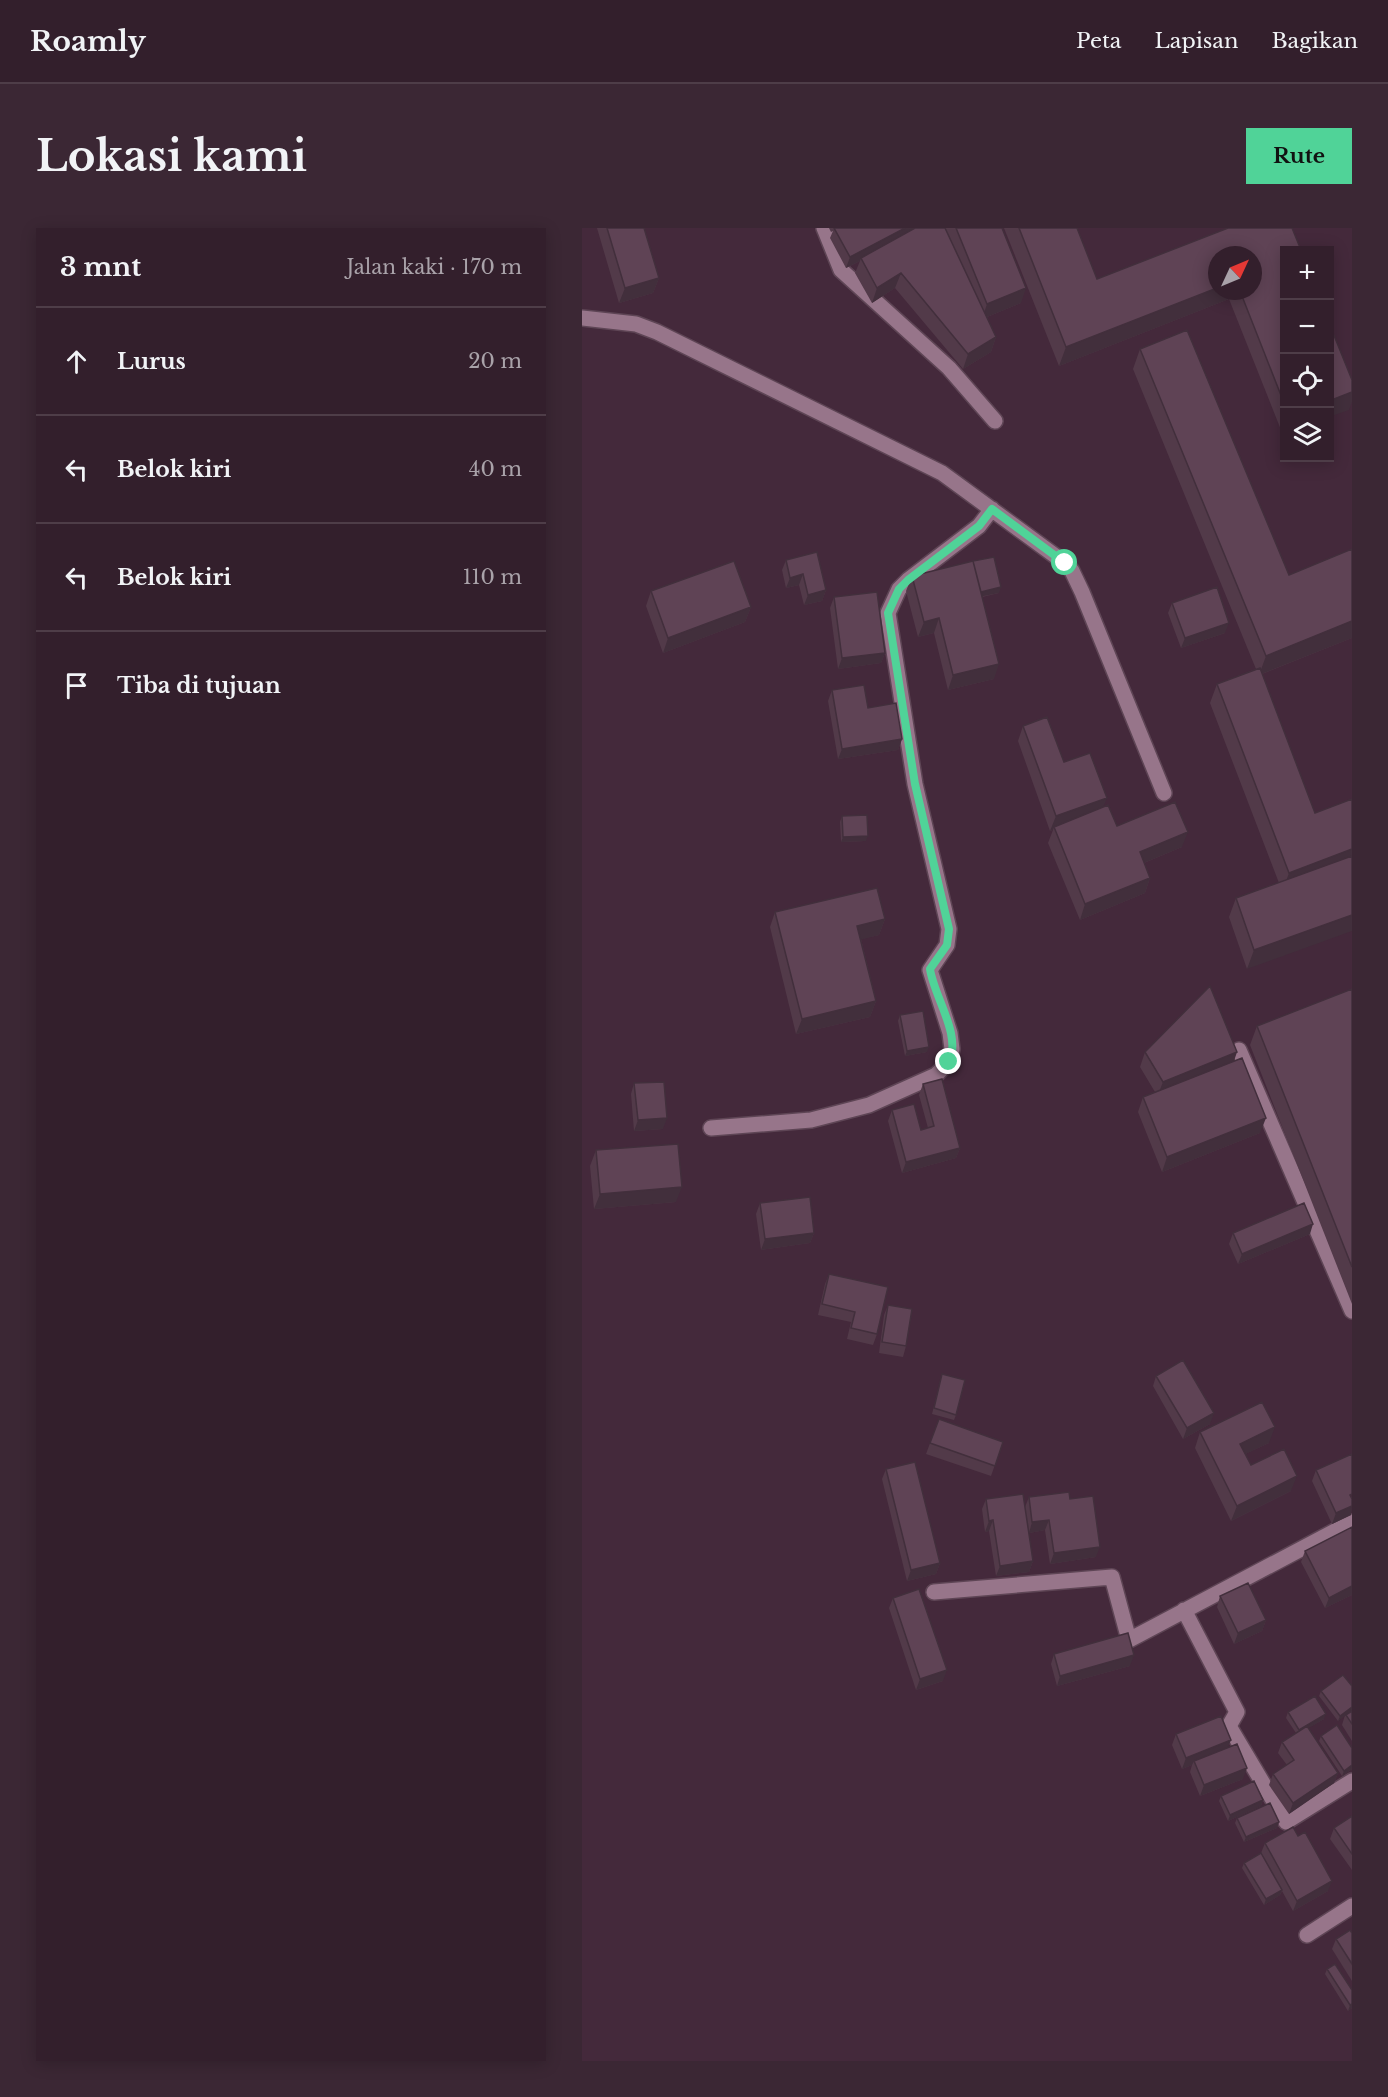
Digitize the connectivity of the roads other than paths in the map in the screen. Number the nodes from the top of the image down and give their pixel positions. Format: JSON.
{"nodes":[{"id":1,"x":824,"y":228,"type":"edge"},
{"id":2,"x":582,"y":318,"type":"edge"},
{"id":3,"x":995,"y":421,"type":"dead end"},
{"id":4,"x":992,"y":509,"type":"junction"},
{"id":5,"x":1164,"y":793,"type":"dead end"},
{"id":6,"x":1239,"y":1050,"type":"edge"},
{"id":7,"x":711,"y":1128,"type":"dead end"},
{"id":8,"x":1352,"y":1311,"type":"edge"},
{"id":9,"x":1352,"y":1522,"type":"edge"},
{"id":10,"x":934,"y":1592,"type":"dead end"},
{"id":11,"x":1184,"y":1610,"type":"junction"},
{"id":12,"x":1352,"y":1781,"type":"edge"},
{"id":13,"x":1352,"y":1906,"type":"edge"},
{"id":14,"x":1307,"y":1935,"type":"dead end"}],
"edges":[{"from":1,"to":3,"type":"street"},
{"from":2,"to":4,"type":"street"},
{"from":4,"to":5,"type":"street"},
{"from":4,"to":7,"type":"street"},
{"from":6,"to":8,"type":"street"},
{"from":9,"to":11,"type":"street"},
{"from":10,"to":11,"type":"street"},
{"from":11,"to":12,"type":"street"},
{"from":13,"to":14,"type":"street"}]}
